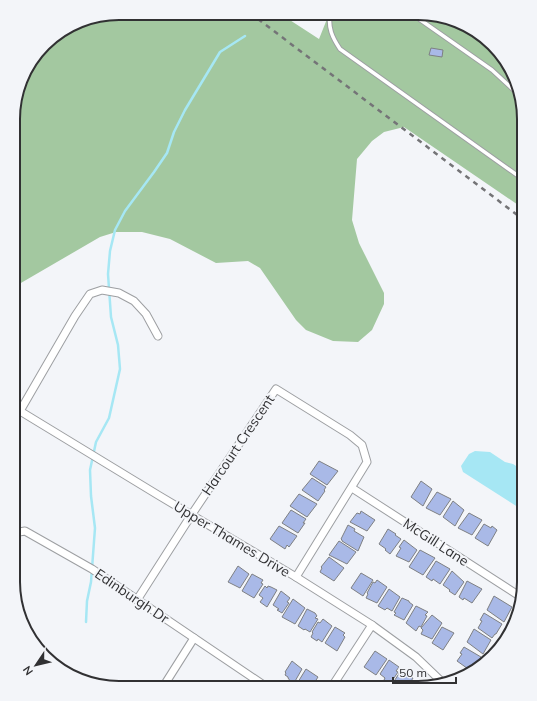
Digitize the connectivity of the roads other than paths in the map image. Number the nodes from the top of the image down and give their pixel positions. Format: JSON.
{"nodes":[{"id":1,"x":329,"y":20,"type":"edge"},
{"id":2,"x":421,"y":20,"type":"edge"},
{"id":3,"x":512,"y":89,"type":"edge"},
{"id":4,"x":517,"y":175,"type":"edge"},
{"id":5,"x":158,"y":336,"type":"dead end"},
{"id":6,"x":20,"y":405,"type":"edge"},
{"id":7,"x":20,"y":412,"type":"edge"},
{"id":8,"x":352,"y":488,"type":"junction"},
{"id":9,"x":192,"y":514,"type":"junction"},
{"id":10,"x":20,"y":532,"type":"edge"},
{"id":11,"x":296,"y":577,"type":"junction"},
{"id":12,"x":516,"y":594,"type":"edge"},
{"id":13,"x":137,"y":600,"type":"junction"},
{"id":14,"x":372,"y":625,"type":"junction"},
{"id":15,"x":194,"y":638,"type":"junction"},
{"id":16,"x":439,"y":679,"type":"edge"},
{"id":17,"x":166,"y":681,"type":"edge"},
{"id":18,"x":258,"y":681,"type":"edge"},
{"id":19,"x":335,"y":681,"type":"edge"}],
"edges":[{"from":1,"to":4,"type":"lane"},
{"from":2,"to":3,"type":"lane"},
{"from":5,"to":6,"type":"street"},
{"from":7,"to":9,"type":"street","name":"Upper Thames Drive"},
{"from":8,"to":9,"type":"street","name":"Harcourt Crescent"},
{"from":8,"to":11,"type":"street","name":"Harcourt Crescent"},
{"from":8,"to":12,"type":"street","name":"McGill Lane"},
{"from":9,"to":11,"type":"street","name":"Upper Thames Drive"},
{"from":9,"to":13,"type":"street"},
{"from":10,"to":13,"type":"street","name":"Edinburgh Dr"},
{"from":11,"to":14,"type":"street","name":"Upper Thames Drive"},
{"from":13,"to":15,"type":"street","name":"Edinburgh Dr"},
{"from":14,"to":16,"type":"street","name":"Upper Thames Drive"},
{"from":14,"to":19,"type":"street"},
{"from":15,"to":17,"type":"street"},
{"from":15,"to":18,"type":"street","name":"Edinburgh Dr"}]}
